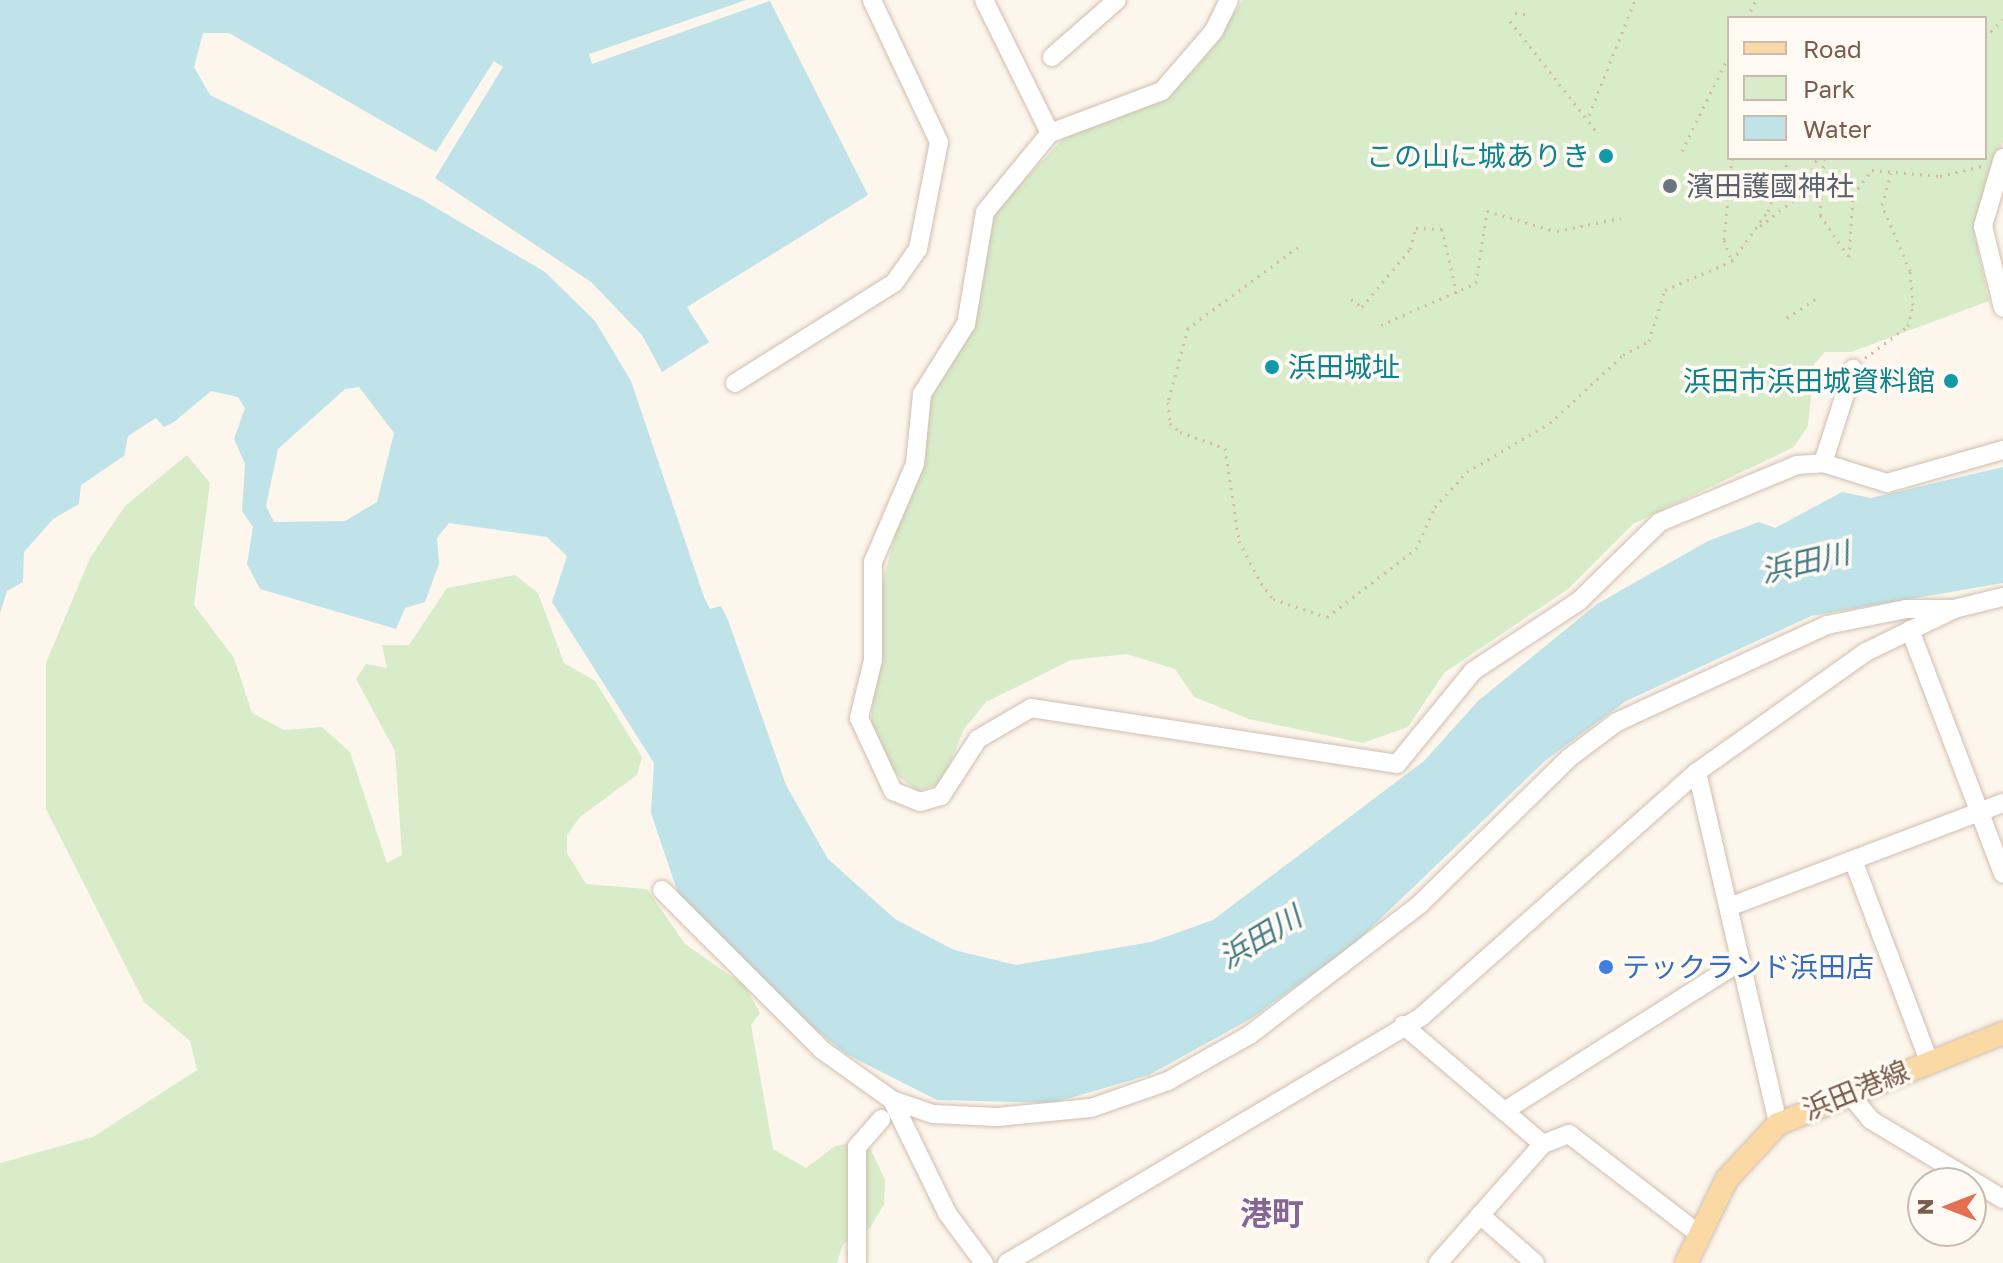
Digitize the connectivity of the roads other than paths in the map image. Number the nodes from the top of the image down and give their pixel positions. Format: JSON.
{"nodes":[{"id":1,"x":872,"y":0,"type":"edge"},
{"id":2,"x":984,"y":0,"type":"edge"},
{"id":3,"x":1117,"y":0,"type":"edge"},
{"id":4,"x":1229,"y":0,"type":"edge"},
{"id":5,"x":1052,"y":57,"type":"dead end"},
{"id":6,"x":1050,"y":133,"type":"junction"},
{"id":7,"x":2002,"y":160,"type":"edge"},
{"id":8,"x":2003,"y":308,"type":"edge"},
{"id":9,"x":1853,"y":369,"type":"road end"},
{"id":10,"x":735,"y":383,"type":"dead end"},
{"id":11,"x":2003,"y":450,"type":"edge"},
{"id":12,"x":1823,"y":463,"type":"junction"},
{"id":13,"x":2003,"y":597,"type":"edge"},
{"id":14,"x":1954,"y":609,"type":"junction"},
{"id":15,"x":1910,"y":630,"type":"junction"},
{"id":16,"x":1697,"y":772,"type":"junction"},
{"id":17,"x":2003,"y":803,"type":"edge"},
{"id":18,"x":1980,"y":812,"type":"junction"},
{"id":19,"x":1853,"y":860,"type":"junction"},
{"id":20,"x":2003,"y":874,"type":"edge"},
{"id":21,"x":662,"y":890,"type":"dead end"},
{"id":22,"x":1729,"y":907,"type":"junction"},
{"id":23,"x":1741,"y":961,"type":"junction"},
{"id":24,"x":1403,"y":1025,"type":"junction"},
{"id":25,"x":2003,"y":1033,"type":"edge"},
{"id":26,"x":1929,"y":1061,"type":"junction"},
{"id":27,"x":1846,"y":1090,"type":"junction"},
{"id":28,"x":892,"y":1100,"type":"junction"},
{"id":29,"x":1506,"y":1110,"type":"junction"},
{"id":30,"x":881,"y":1119,"type":"dead end"},
{"id":31,"x":1778,"y":1124,"type":"junction"},
{"id":32,"x":1543,"y":1144,"type":"junction"},
{"id":33,"x":2003,"y":1199,"type":"edge"},
{"id":34,"x":1480,"y":1215,"type":"junction"},
{"id":35,"x":1699,"y":1234,"type":"junction"},
{"id":36,"x":855,"y":1239,"type":"junction"},
{"id":37,"x":849,"y":1263,"type":"edge"},
{"id":38,"x":857,"y":1263,"type":"edge"},
{"id":39,"x":984,"y":1263,"type":"edge"},
{"id":40,"x":1007,"y":1263,"type":"edge"},
{"id":41,"x":1438,"y":1263,"type":"edge"},
{"id":42,"x":1535,"y":1263,"type":"edge"},
{"id":43,"x":1686,"y":1263,"type":"edge"}],
"edges":[{"from":1,"to":10,"type":"street"},
{"from":2,"to":6,"type":"street"},
{"from":3,"to":5,"type":"street"},
{"from":4,"to":6,"type":"street"},
{"from":6,"to":12,"type":"street"},
{"from":7,"to":8,"type":"street"},
{"from":9,"to":12,"type":"street"},
{"from":11,"to":12,"type":"street"},
{"from":13,"to":14,"type":"street"},
{"from":14,"to":15,"type":"street"},
{"from":14,"to":28,"type":"street"},
{"from":15,"to":16,"type":"street"},
{"from":15,"to":18,"type":"street"},
{"from":16,"to":22,"type":"street"},
{"from":16,"to":24,"type":"street"},
{"from":17,"to":18,"type":"street"},
{"from":18,"to":19,"type":"street"},
{"from":18,"to":20,"type":"street"},
{"from":19,"to":22,"type":"street"},
{"from":19,"to":26,"type":"street"},
{"from":21,"to":28,"type":"street"},
{"from":22,"to":23,"type":"street"},
{"from":23,"to":29,"type":"street"},
{"from":23,"to":31,"type":"street"},
{"from":24,"to":29,"type":"street"},
{"from":24,"to":40,"type":"street"},
{"from":25,"to":26,"type":"main road","name":"浜田港線"},
{"from":26,"to":27,"type":"main road","name":"浜田港線"},
{"from":27,"to":31,"type":"main road","name":"浜田港線"},
{"from":27,"to":33,"type":"street"},
{"from":28,"to":39,"type":"street"},
{"from":29,"to":32,"type":"street"},
{"from":30,"to":36,"type":"street"},
{"from":31,"to":35,"type":"main road","name":"浜田港線"},
{"from":32,"to":34,"type":"street"},
{"from":32,"to":35,"type":"street"},
{"from":34,"to":41,"type":"street"},
{"from":34,"to":42,"type":"street"},
{"from":35,"to":43,"type":"main road","name":"浜田港線"},
{"from":36,"to":37,"type":"street"},
{"from":36,"to":38,"type":"street"}]}
